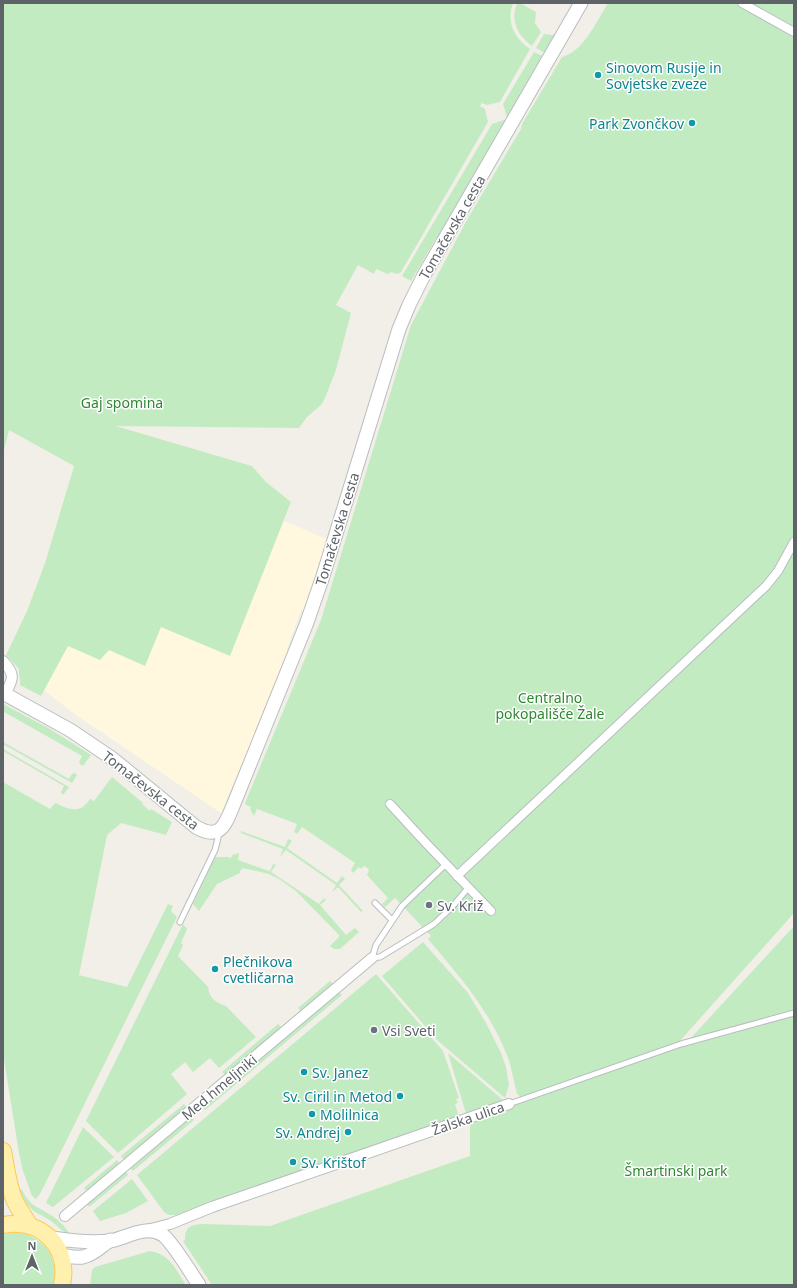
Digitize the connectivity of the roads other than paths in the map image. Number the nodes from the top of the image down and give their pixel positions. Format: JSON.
{"nodes":[{"id":1,"x":581,"y":3,"type":"edge"},
{"id":2,"x":742,"y":3,"type":"edge"},
{"id":3,"x":794,"y":32,"type":"edge"},
{"id":4,"x":794,"y":542,"type":"edge"},
{"id":5,"x":3,"y":661,"type":"edge"},
{"id":6,"x":4,"y":694,"type":"edge"},
{"id":7,"x":390,"y":804,"type":"dead end"},
{"id":8,"x":219,"y":831,"type":"junction"},
{"id":9,"x":446,"y":864,"type":"junction"},
{"id":10,"x":457,"y":876,"type":"junction"},
{"id":11,"x":468,"y":888,"type":"junction"},
{"id":12,"x":375,"y":903,"type":"dead end"},
{"id":13,"x":491,"y":911,"type":"dead end"},
{"id":14,"x":392,"y":920,"type":"junction"},
{"id":15,"x":180,"y":922,"type":"dead end"},
{"id":16,"x":372,"y":958,"type":"junction"},
{"id":17,"x":794,"y":1013,"type":"edge"},
{"id":18,"x":509,"y":1104,"type":"joint"},
{"id":19,"x":3,"y":1151,"type":"edge"},
{"id":20,"x":65,"y":1216,"type":"dead end"},
{"id":21,"x":3,"y":1225,"type":"edge"},
{"id":22,"x":30,"y":1226,"type":"junction"},
{"id":23,"x":144,"y":1231,"type":"junction"},
{"id":24,"x":52,"y":1238,"type":"junction"},
{"id":25,"x":110,"y":1240,"type":"junction"},
{"id":26,"x":61,"y":1255,"type":"junction"},
{"id":27,"x":62,"y":1285,"type":"edge"},
{"id":28,"x":199,"y":1285,"type":"edge"}],
"edges":[{"from":1,"to":8,"type":"street","name":"Tomačevska cesta"},
{"from":2,"to":3,"type":"street"},
{"from":4,"to":10,"type":"street"},
{"from":5,"to":6,"type":"street"},
{"from":6,"to":8,"type":"street","name":"Tomačevska cesta"},
{"from":7,"to":9,"type":"street"},
{"from":8,"to":15,"type":"lane"},
{"from":9,"to":10,"type":"street"},
{"from":9,"to":14,"type":"lane","name":"Med hmeljniki"},
{"from":10,"to":11,"type":"street"},
{"from":11,"to":13,"type":"street"},
{"from":11,"to":16,"type":"lane","name":"Med hmeljniki"},
{"from":12,"to":14,"type":"lane"},
{"from":14,"to":16,"type":"lane","name":"Med hmeljniki"},
{"from":16,"to":20,"type":"street","name":"Med hmeljniki"},
{"from":17,"to":18,"type":"lane","name":"Žalska ulica"},
{"from":18,"to":23,"type":"street","name":"Žalska ulica"},
{"from":19,"to":22,"type":"main road"},
{"from":21,"to":22,"type":"main road"},
{"from":22,"to":24,"type":"main road"},
{"from":23,"to":25,"type":"street"},
{"from":23,"to":28,"type":"street"},
{"from":24,"to":25,"type":"street"},
{"from":24,"to":26,"type":"main road"},
{"from":25,"to":26,"type":"street"},
{"from":26,"to":27,"type":"main road"}]}
